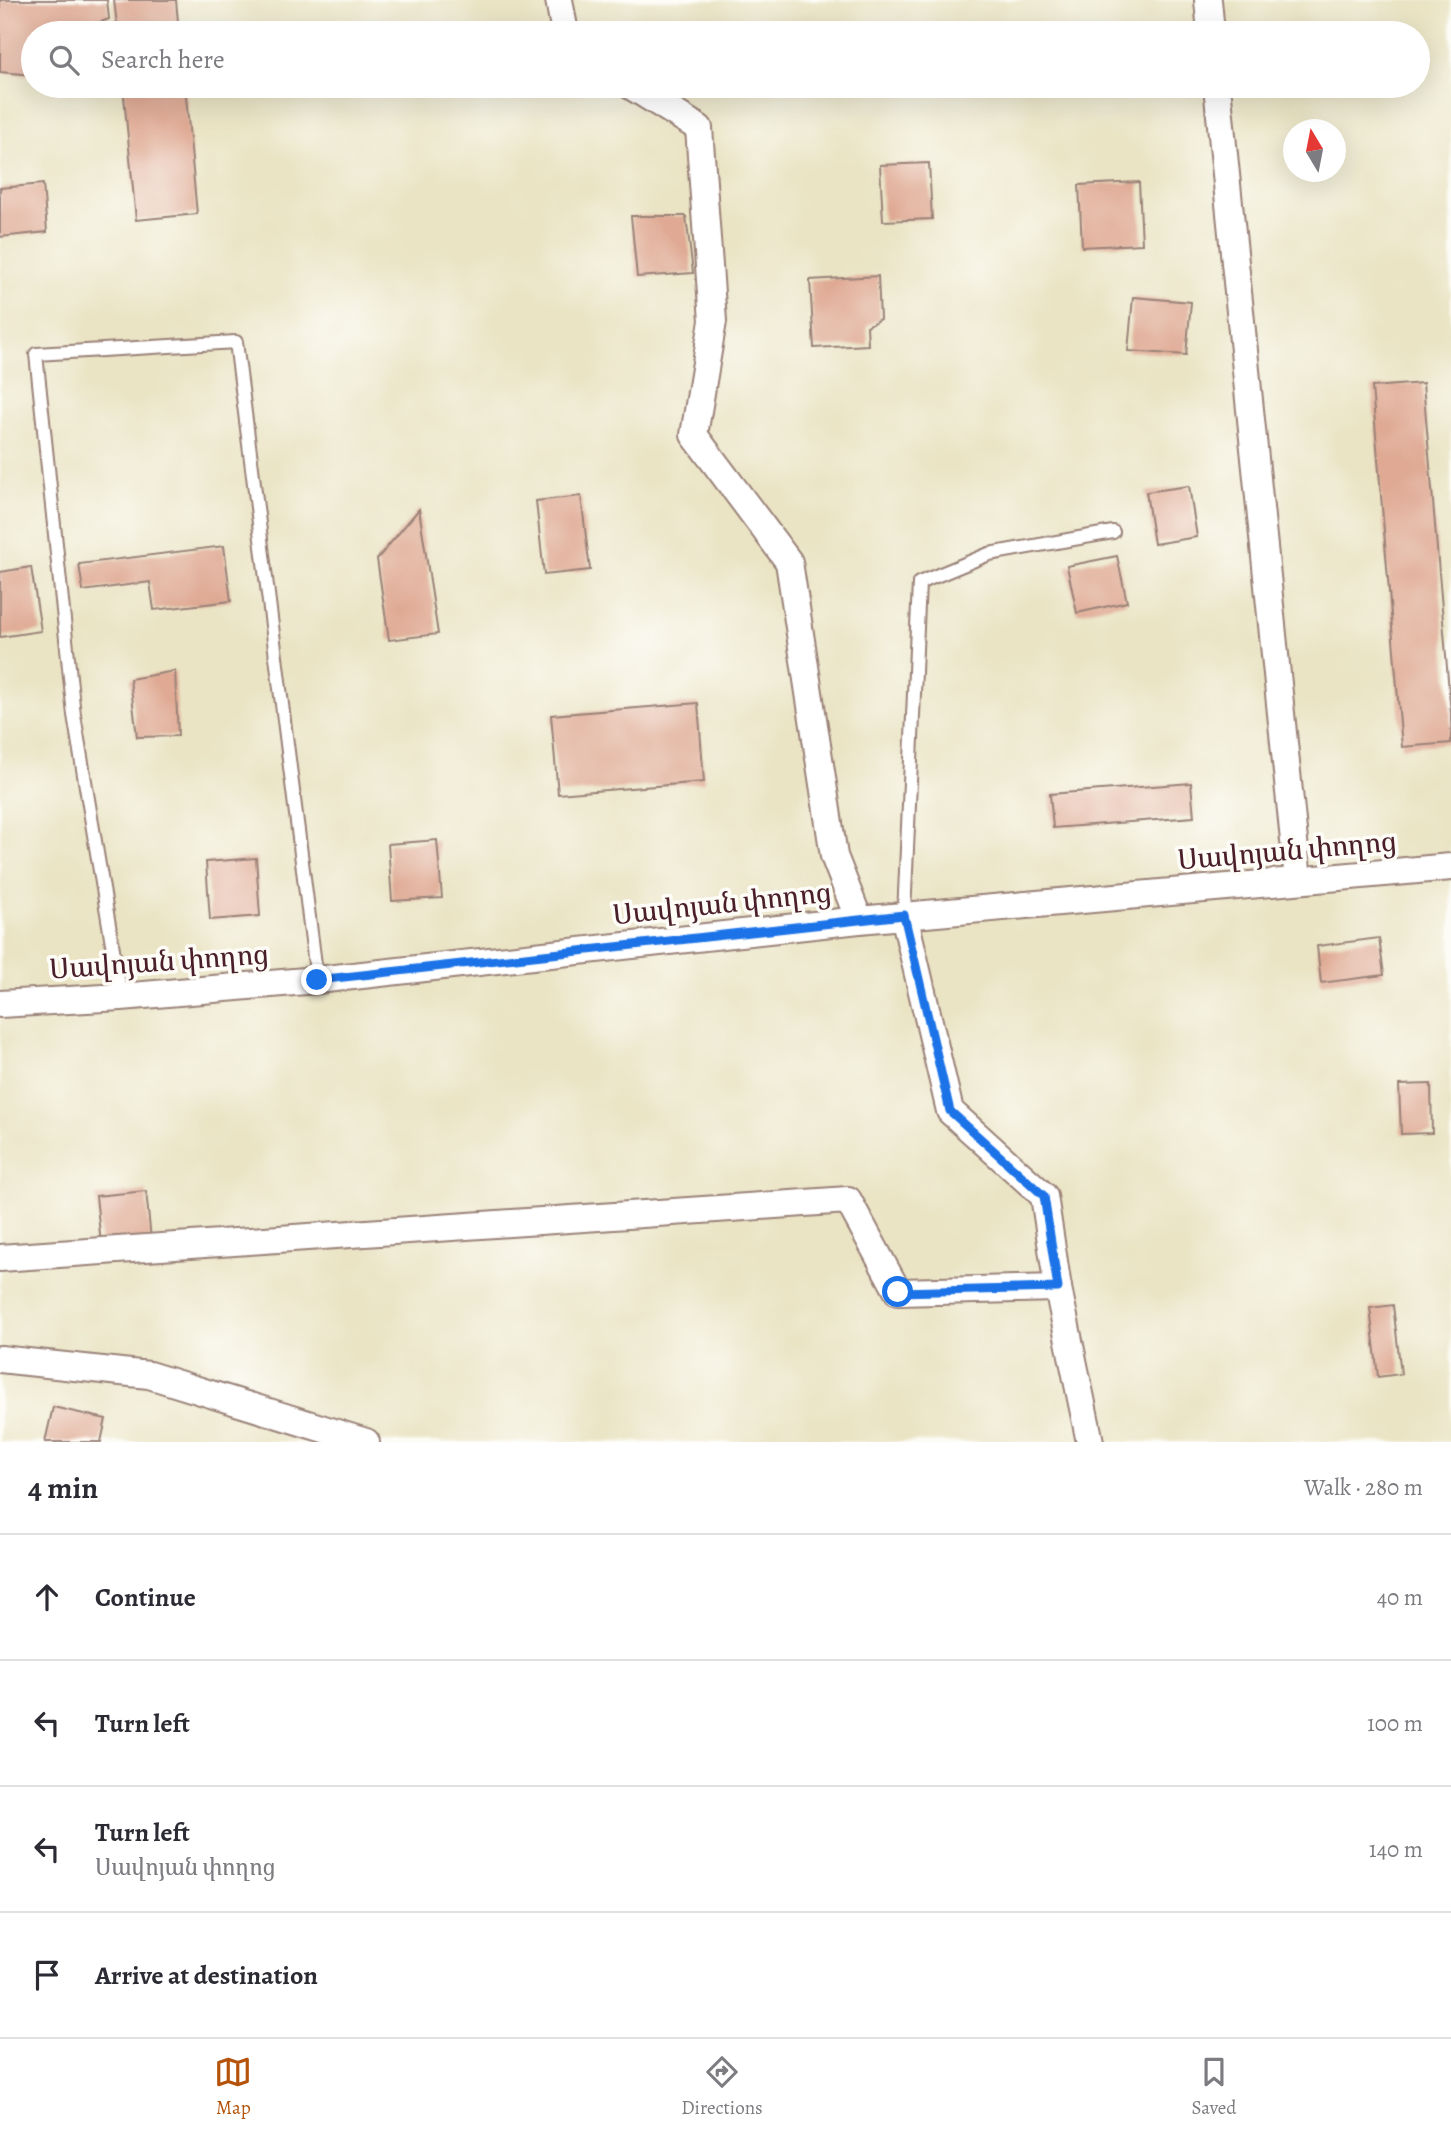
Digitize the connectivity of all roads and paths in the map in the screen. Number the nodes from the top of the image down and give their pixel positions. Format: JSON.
{"nodes":[{"id":1,"x":559,"y":0,"type":"edge"},
{"id":2,"x":1208,"y":0,"type":"edge"},
{"id":3,"x":563,"y":21,"type":"edge"},
{"id":4,"x":1210,"y":21,"type":"edge"},
{"id":5,"x":650,"y":98,"type":"edge"},
{"id":6,"x":1218,"y":98,"type":"edge"},
{"id":7,"x":1113,"y":532,"type":"dead end"},
{"id":8,"x":1451,"y":867,"type":"edge"},
{"id":9,"x":1297,"y":880,"type":"junction"},
{"id":10,"x":904,"y":915,"type":"junction"},
{"id":11,"x":859,"y":920,"type":"junction"},
{"id":12,"x":317,"y":980,"type":"junction"},
{"id":13,"x":121,"y":997,"type":"junction"},
{"id":14,"x":0,"y":1004,"type":"edge"},
{"id":15,"x":0,"y":1258,"type":"edge"},
{"id":16,"x":1058,"y":1288,"type":"junction"},
{"id":17,"x":0,"y":1359,"type":"edge"},
{"id":18,"x":366,"y":1442,"type":"edge"},
{"id":19,"x":1090,"y":1442,"type":"edge"}],
"edges":[{"from":1,"to":3,"type":"street"},
{"from":2,"to":4,"type":"street"},
{"from":5,"to":11,"type":"street"},
{"from":6,"to":9,"type":"street"},
{"from":7,"to":10,"type":"lane"},
{"from":8,"to":9,"type":"street","name":"Սավոյան փողոց"},
{"from":9,"to":10,"type":"street","name":"Սավոյան փողոց"},
{"from":10,"to":11,"type":"street","name":"Սավոյան փողոց"},
{"from":10,"to":16,"type":"street"},
{"from":11,"to":12,"type":"street","name":"Սավոյան փողոց"},
{"from":12,"to":13,"type":"street","name":"Սավոյան փողոց"},
{"from":12,"to":13,"type":"lane"},
{"from":13,"to":14,"type":"street","name":"Սավոյան փողոց"},
{"from":15,"to":16,"type":"street"},
{"from":16,"to":19,"type":"street"},
{"from":17,"to":18,"type":"street"}]}
